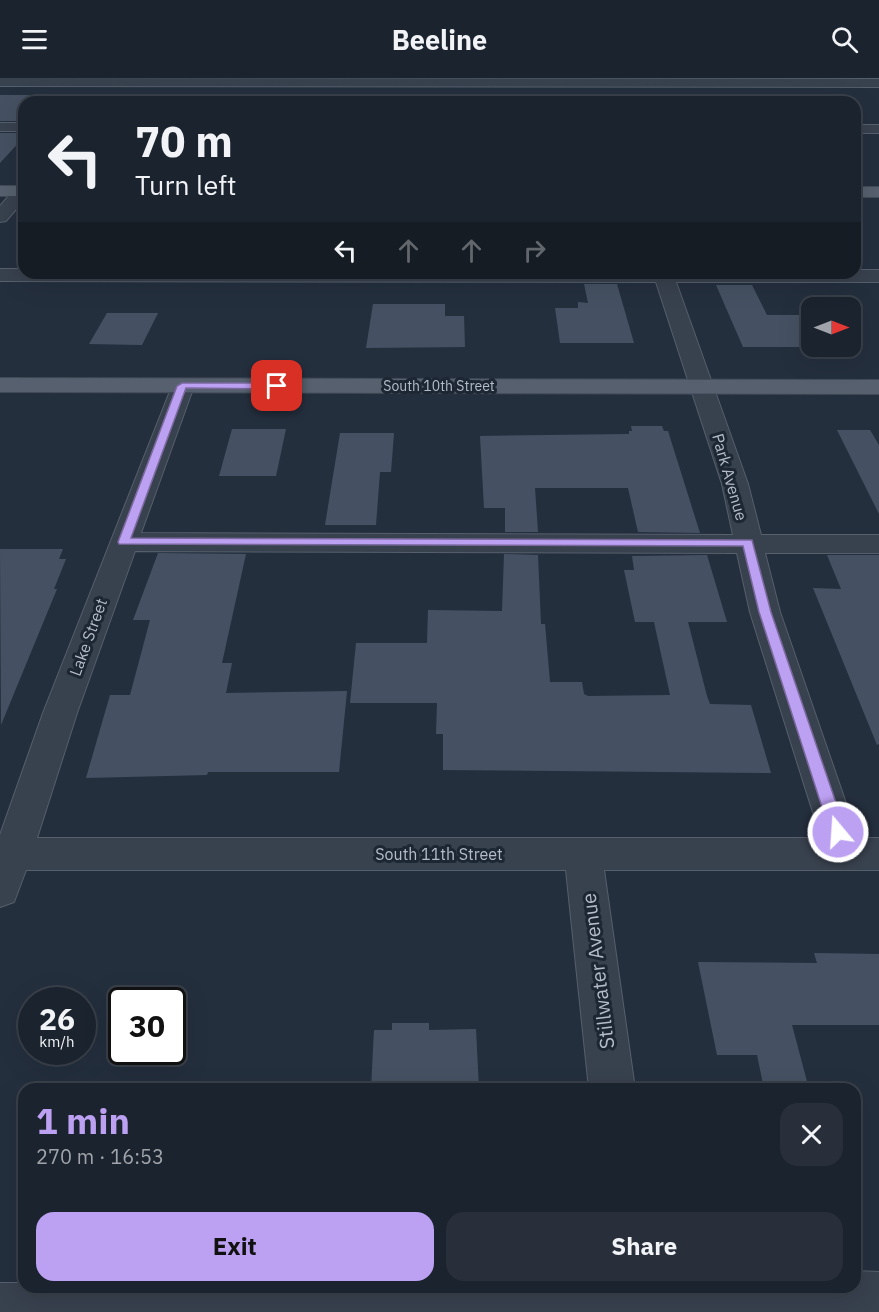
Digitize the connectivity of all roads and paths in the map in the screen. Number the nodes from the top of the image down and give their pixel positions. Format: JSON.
{"nodes":[{"id":1,"x":0,"y":82,"type":"edge"},
{"id":2,"x":111,"y":82,"type":"junction"},
{"id":3,"x":879,"y":83,"type":"edge"},
{"id":4,"x":100,"y":96,"type":"dead end"},
{"id":5,"x":0,"y":127,"type":"edge"},
{"id":6,"x":18,"y":127,"type":"edge"},
{"id":7,"x":861,"y":129,"type":"edge"},
{"id":8,"x":879,"y":129,"type":"edge"},
{"id":9,"x":18,"y":190,"type":"edge"},
{"id":10,"x":0,"y":191,"type":"edge"},
{"id":11,"x":861,"y":192,"type":"edge"},
{"id":12,"x":879,"y":192,"type":"edge"},
{"id":13,"x":18,"y":196,"type":"edge"},
{"id":14,"x":0,"y":218,"type":"edge"},
{"id":15,"x":0,"y":275,"type":"edge"},
{"id":16,"x":18,"y":275,"type":"edge"},
{"id":17,"x":861,"y":276,"type":"edge"},
{"id":18,"x":879,"y":276,"type":"edge"},
{"id":19,"x":666,"y":279,"type":"edge"},
{"id":20,"x":0,"y":385,"type":"edge"},
{"id":21,"x":182,"y":386,"type":"junction"},
{"id":22,"x":700,"y":386,"type":"junction"},
{"id":23,"x":879,"y":387,"type":"edge"},
{"id":24,"x":123,"y":542,"type":"junction"},
{"id":25,"x":748,"y":543,"type":"junction"},
{"id":26,"x":879,"y":544,"type":"edge"},
{"id":27,"x":6,"y":854,"type":"edge"},
{"id":28,"x":584,"y":854,"type":"junction"},
{"id":29,"x":862,"y":854,"type":"edge"},
{"id":30,"x":0,"y":890,"type":"edge"},
{"id":31,"x":611,"y":1083,"type":"edge"},
{"id":32,"x":671,"y":1293,"type":"edge"},
{"id":33,"x":748,"y":1293,"type":"edge"},
{"id":34,"x":879,"y":1298,"type":"edge"},
{"id":35,"x":637,"y":1300,"type":"edge"},
{"id":36,"x":0,"y":1309,"type":"edge"}],
"edges":[{"from":1,"to":2,"type":"street"},
{"from":2,"to":3,"type":"street"},
{"from":2,"to":4,"type":"street"},
{"from":5,"to":6,"type":"street"},
{"from":7,"to":8,"type":"street"},
{"from":9,"to":10,"type":"main road"},
{"from":11,"to":12,"type":"main road"},
{"from":13,"to":14,"type":"street"},
{"from":15,"to":16,"type":"street"},
{"from":17,"to":18,"type":"street"},
{"from":19,"to":22,"type":"street","name":"Park Avenue"},
{"from":20,"to":21,"type":"main road","name":"South 10th Street"},
{"from":21,"to":22,"type":"main road","name":"South 10th Street"},
{"from":21,"to":24,"type":"street","name":"Lake Street"},
{"from":22,"to":23,"type":"main road","name":"South 10th Street"},
{"from":22,"to":25,"type":"street","name":"Park Avenue"},
{"from":24,"to":25,"type":"street"},
{"from":24,"to":27,"type":"street","name":"Lake Street"},
{"from":25,"to":26,"type":"street"},
{"from":25,"to":29,"type":"street","name":"Park Avenue"},
{"from":27,"to":28,"type":"street","name":"South 11th Street"},
{"from":27,"to":30,"type":"street","name":"Lake Street"},
{"from":28,"to":29,"type":"street","name":"South 11th Street"},
{"from":28,"to":31,"type":"street","name":"Stillwater Avenue"},
{"from":32,"to":35,"type":"street"},
{"from":33,"to":34,"type":"street"},
{"from":35,"to":36,"type":"street"}]}
